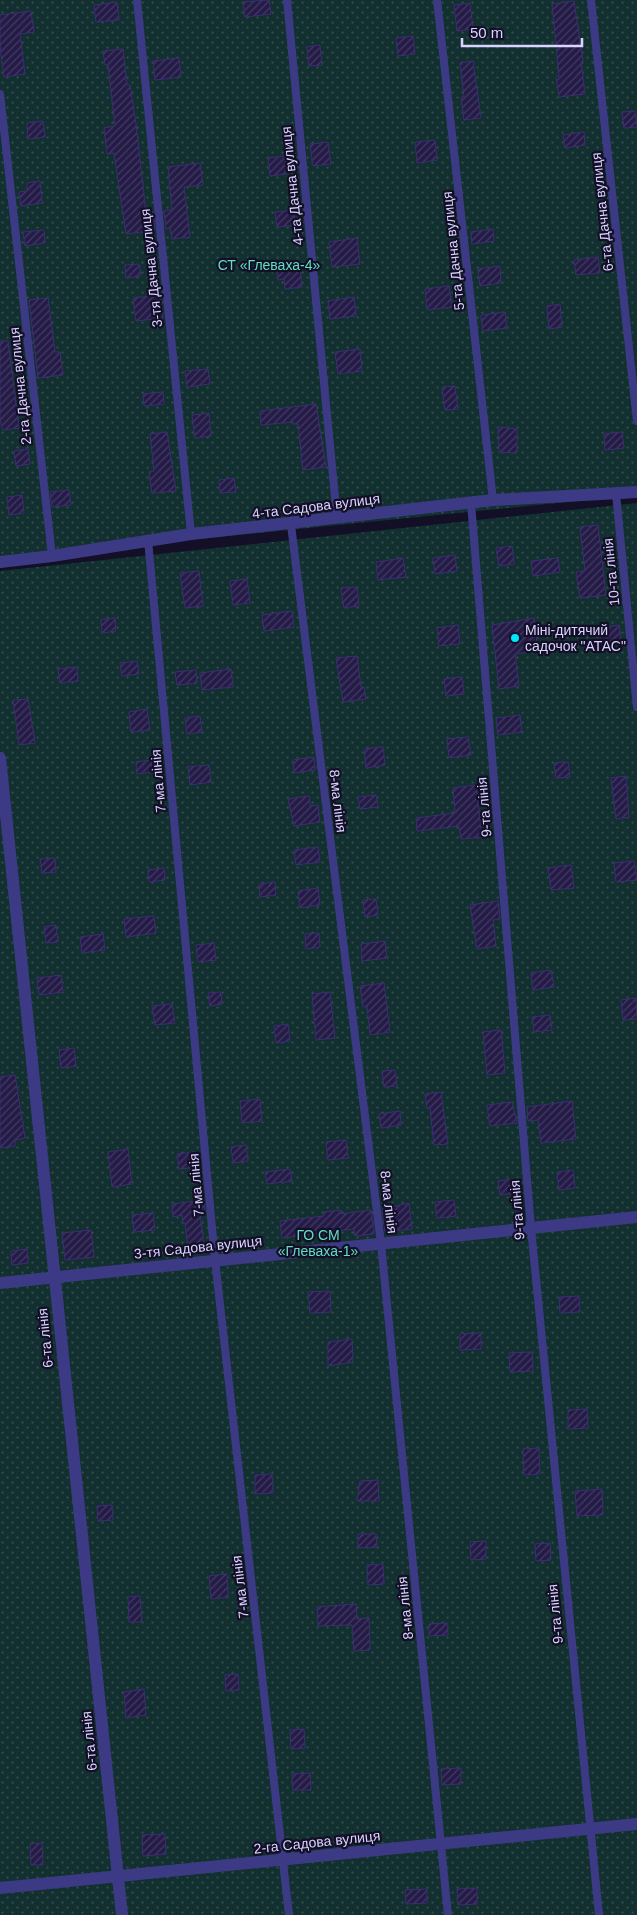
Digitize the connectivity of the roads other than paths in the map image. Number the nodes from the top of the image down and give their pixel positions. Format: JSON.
{"nodes":[{"id":1,"x":137,"y":0,"type":"edge"},
{"id":2,"x":287,"y":0,"type":"edge"},
{"id":3,"x":437,"y":0,"type":"edge"},
{"id":4,"x":591,"y":0,"type":"edge"},
{"id":5,"x":0,"y":94,"type":"edge"},
{"id":6,"x":637,"y":420,"type":"edge"},
{"id":7,"x":637,"y":492,"type":"edge"},
{"id":8,"x":616,"y":494,"type":"junction"},
{"id":9,"x":493,"y":500,"type":"junction"},
{"id":10,"x":471,"y":503,"type":"junction"},
{"id":11,"x":337,"y":518,"type":"junction"},
{"id":12,"x":291,"y":524,"type":"junction"},
{"id":13,"x":191,"y":534,"type":"junction"},
{"id":14,"x":148,"y":540,"type":"junction"},
{"id":15,"x":52,"y":556,"type":"junction"},
{"id":16,"x":0,"y":562,"type":"edge"},
{"id":17,"x":637,"y":707,"type":"edge"},
{"id":18,"x":0,"y":758,"type":"edge"},
{"id":19,"x":637,"y":1217,"type":"edge"},
{"id":20,"x":530,"y":1228,"type":"junction"},
{"id":21,"x":381,"y":1244,"type":"junction"},
{"id":22,"x":215,"y":1260,"type":"junction"},
{"id":23,"x":54,"y":1277,"type":"junction"},
{"id":24,"x":0,"y":1283,"type":"edge"},
{"id":25,"x":637,"y":1824,"type":"edge"},
{"id":26,"x":589,"y":1829,"type":"junction"},
{"id":27,"x":440,"y":1844,"type":"junction"},
{"id":28,"x":284,"y":1860,"type":"junction"},
{"id":29,"x":118,"y":1877,"type":"junction"},
{"id":30,"x":0,"y":1888,"type":"edge"},
{"id":31,"x":122,"y":1915,"type":"edge"},
{"id":32,"x":289,"y":1915,"type":"edge"},
{"id":33,"x":448,"y":1915,"type":"edge"},
{"id":34,"x":599,"y":1915,"type":"edge"}],
"edges":[{"from":1,"to":13,"type":"lane","name":"3-тя Дачна вулиця"},
{"from":2,"to":11,"type":"lane","name":"4-та Дачна вулиця"},
{"from":3,"to":9,"type":"lane","name":"5-та Дачна вулиця"},
{"from":4,"to":6,"type":"lane","name":"6-та Дачна вулиця"},
{"from":5,"to":15,"type":"lane","name":"2-га Дачна вулиця"},
{"from":7,"to":8,"type":"street","name":"4-та Садова вулиця"},
{"from":8,"to":9,"type":"street","name":"4-та Садова вулиця"},
{"from":8,"to":17,"type":"lane","name":"10-та лінія"},
{"from":9,"to":10,"type":"street","name":"4-та Садова вулиця"},
{"from":10,"to":11,"type":"street","name":"4-та Садова вулиця"},
{"from":10,"to":20,"type":"lane","name":"9-та лінія"},
{"from":11,"to":12,"type":"street","name":"4-та Садова вулиця"},
{"from":12,"to":13,"type":"street","name":"4-та Садова вулиця"},
{"from":12,"to":21,"type":"lane","name":"8-ма лінія"},
{"from":13,"to":14,"type":"street","name":"4-та Садова вулиця"},
{"from":14,"to":15,"type":"street","name":"4-та Садова вулиця"},
{"from":14,"to":22,"type":"lane","name":"7-ма лінія"},
{"from":15,"to":16,"type":"street","name":"4-та Садова вулиця"},
{"from":18,"to":23,"type":"street","name":"6-та лінія"},
{"from":19,"to":20,"type":"street","name":"3-тя Садова вулиця"},
{"from":20,"to":21,"type":"street","name":"3-тя Садова вулиця"},
{"from":20,"to":26,"type":"lane","name":"9-та лінія"},
{"from":21,"to":22,"type":"street","name":"3-тя Садова вулиця"},
{"from":21,"to":27,"type":"lane","name":"8-ма лінія"},
{"from":22,"to":23,"type":"street","name":"3-тя Садова вулиця"},
{"from":22,"to":28,"type":"lane","name":"7-ма лінія"},
{"from":23,"to":24,"type":"street","name":"3-тя Садова вулиця"},
{"from":23,"to":29,"type":"street","name":"6-та лінія"},
{"from":25,"to":26,"type":"street","name":"2-га Садова вулиця"},
{"from":26,"to":27,"type":"street","name":"2-га Садова вулиця"},
{"from":26,"to":34,"type":"lane","name":"9-та лінія"},
{"from":27,"to":28,"type":"street","name":"2-га Садова вулиця"},
{"from":27,"to":33,"type":"lane","name":"8-ма лінія"},
{"from":28,"to":29,"type":"street","name":"2-га Садова вулиця"},
{"from":28,"to":32,"type":"lane","name":"7-ма лінія"},
{"from":29,"to":30,"type":"street","name":"2-га Садова вулиця"},
{"from":29,"to":31,"type":"street","name":"6-та лінія"}]}
